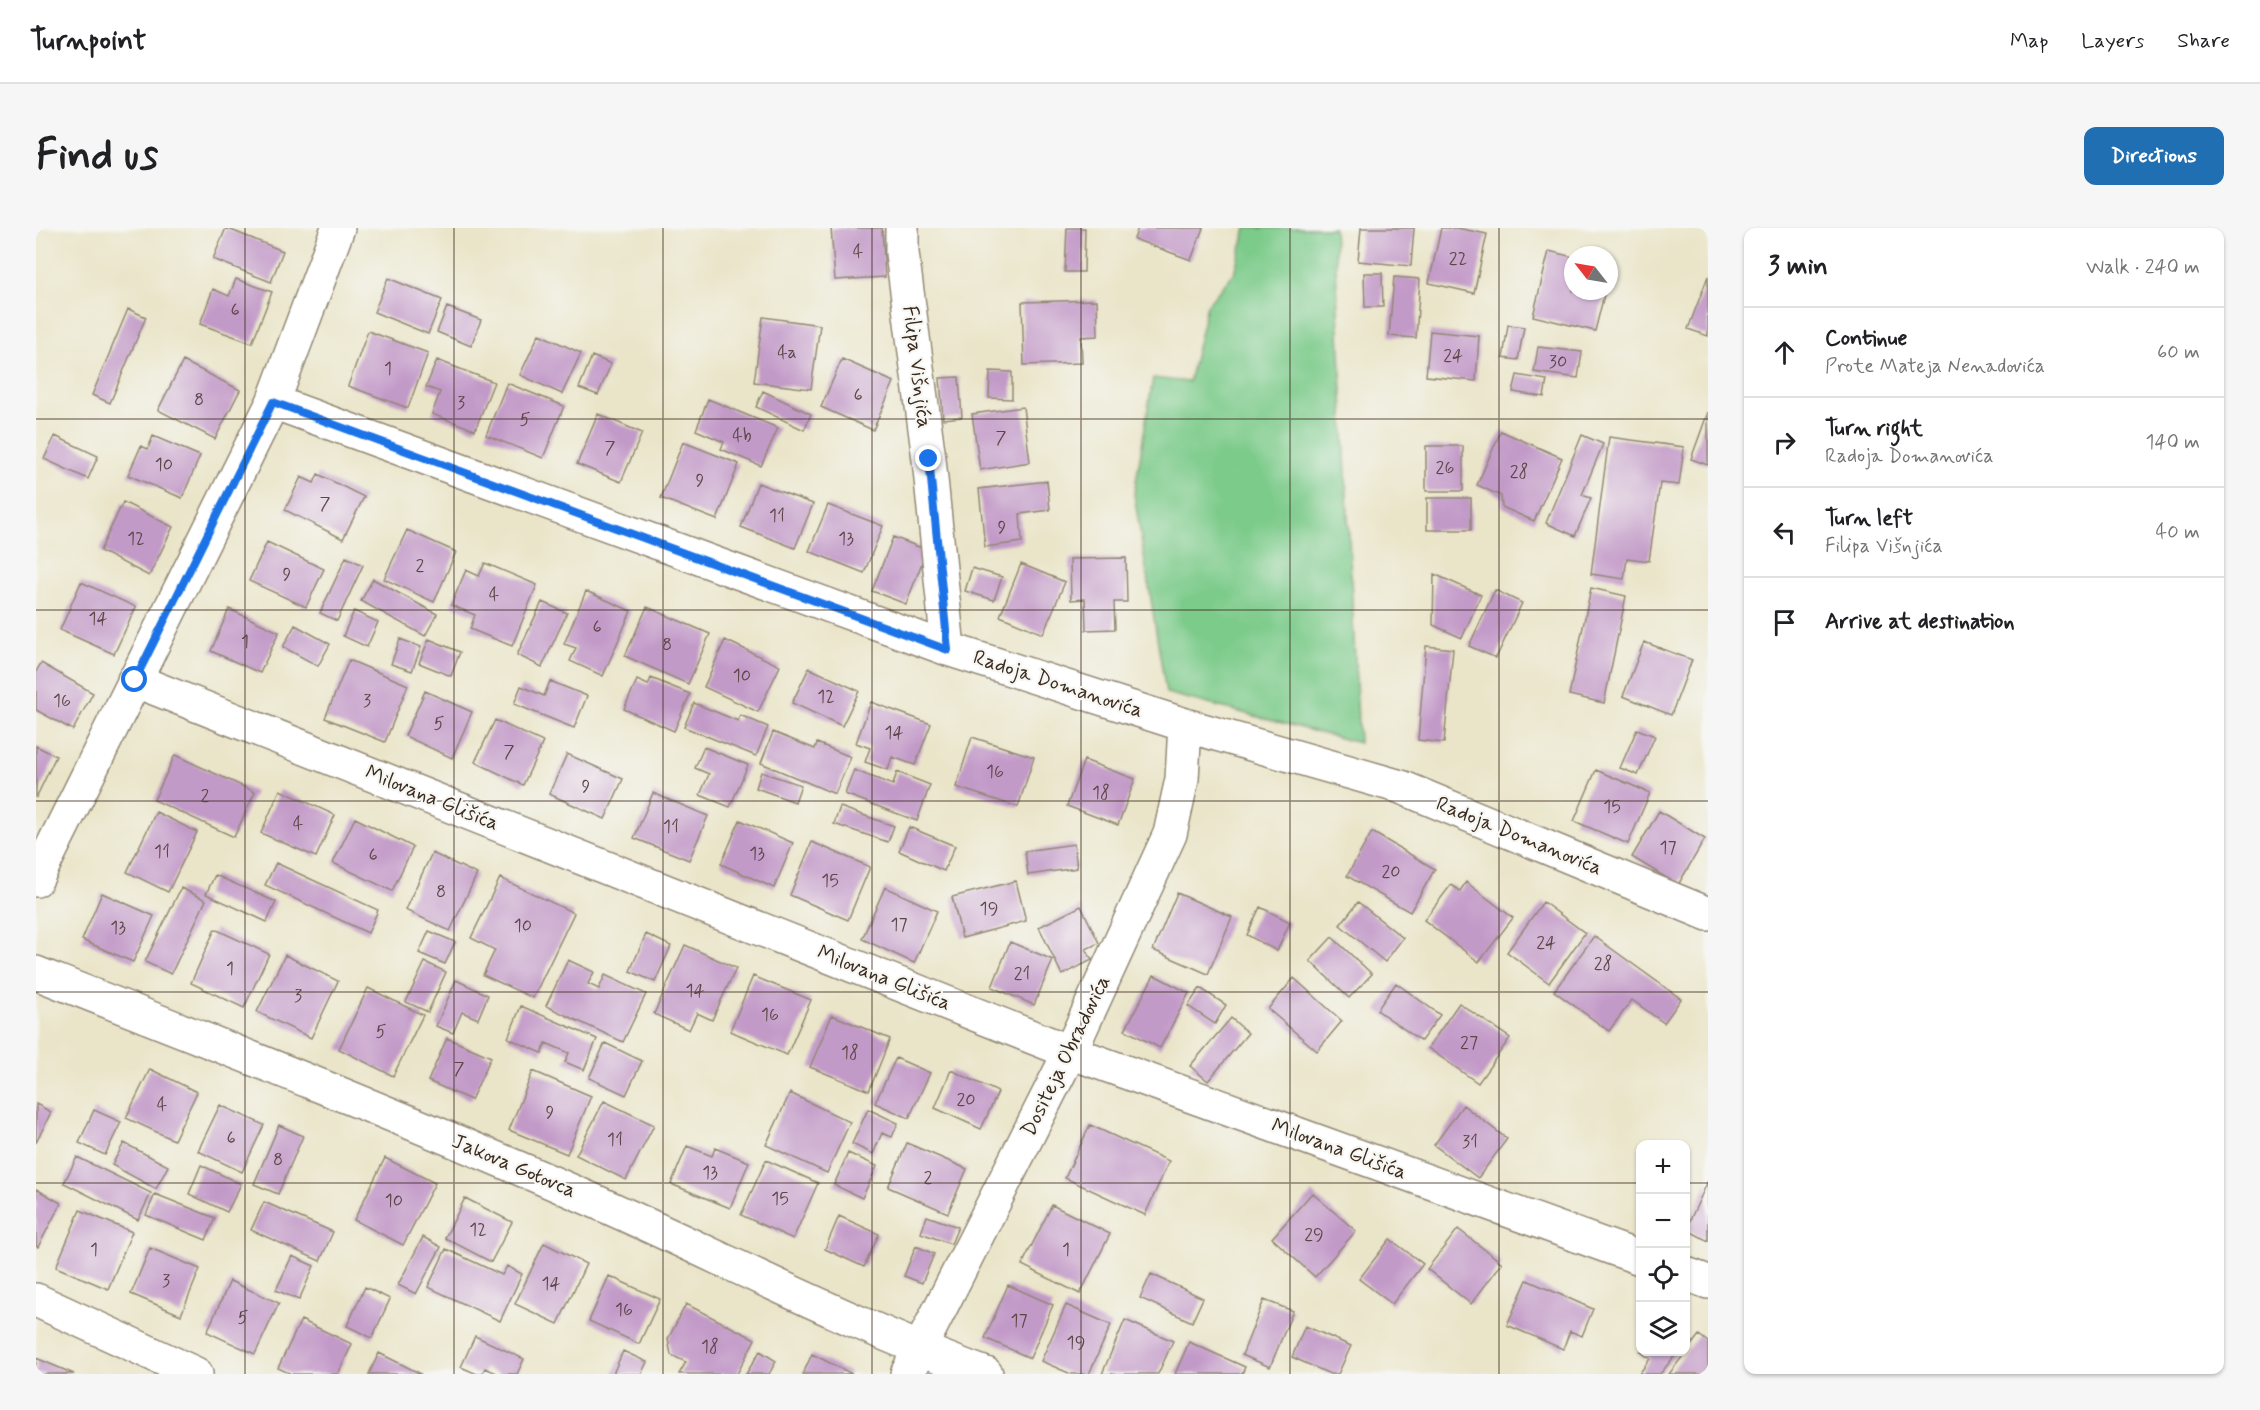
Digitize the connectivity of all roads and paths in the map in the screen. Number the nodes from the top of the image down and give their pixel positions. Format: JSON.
{"nodes":[{"id":1,"x":338,"y":228,"type":"edge"},
{"id":2,"x":903,"y":228,"type":"edge"},
{"id":3,"x":273,"y":402,"type":"junction"},
{"id":4,"x":948,"y":650,"type":"junction"},
{"id":5,"x":135,"y":680,"type":"junction"},
{"id":6,"x":1185,"y":725,"type":"junction"},
{"id":7,"x":36,"y":880,"type":"edge"},
{"id":8,"x":1708,"y":914,"type":"edge"},
{"id":9,"x":36,"y":973,"type":"edge"},
{"id":10,"x":1070,"y":1052,"type":"junction"},
{"id":11,"x":1636,"y":1256,"type":"edge"},
{"id":12,"x":1690,"y":1275,"type":"edge"},
{"id":13,"x":1708,"y":1282,"type":"edge"},
{"id":14,"x":36,"y":1300,"type":"edge"},
{"id":15,"x":913,"y":1362,"type":"edge"},
{"id":16,"x":196,"y":1374,"type":"edge"},
{"id":17,"x":986,"y":1374,"type":"edge"}],
"edges":[{"from":1,"to":3,"type":"street"},
{"from":2,"to":4,"type":"street","name":"Filipa Višnjića"},
{"from":3,"to":4,"type":"street","name":"Radoja Domanovića"},
{"from":3,"to":5,"type":"street"},
{"from":4,"to":6,"type":"street","name":"Radoja Domanovića"},
{"from":5,"to":7,"type":"street"},
{"from":5,"to":10,"type":"street","name":"Milovana Glišića"},
{"from":6,"to":8,"type":"street","name":"Radoja Domanovića"},
{"from":6,"to":10,"type":"street","name":"Dositeja Obradovića"},
{"from":9,"to":15,"type":"street","name":"Jakova Gotovca"},
{"from":10,"to":11,"type":"street","name":"Milovana Glišića"},
{"from":10,"to":15,"type":"street","name":"Dositeja Obradovića"},
{"from":12,"to":13,"type":"street"},
{"from":14,"to":16,"type":"street"},
{"from":15,"to":17,"type":"street","name":"Jakova Gotovca"}]}
